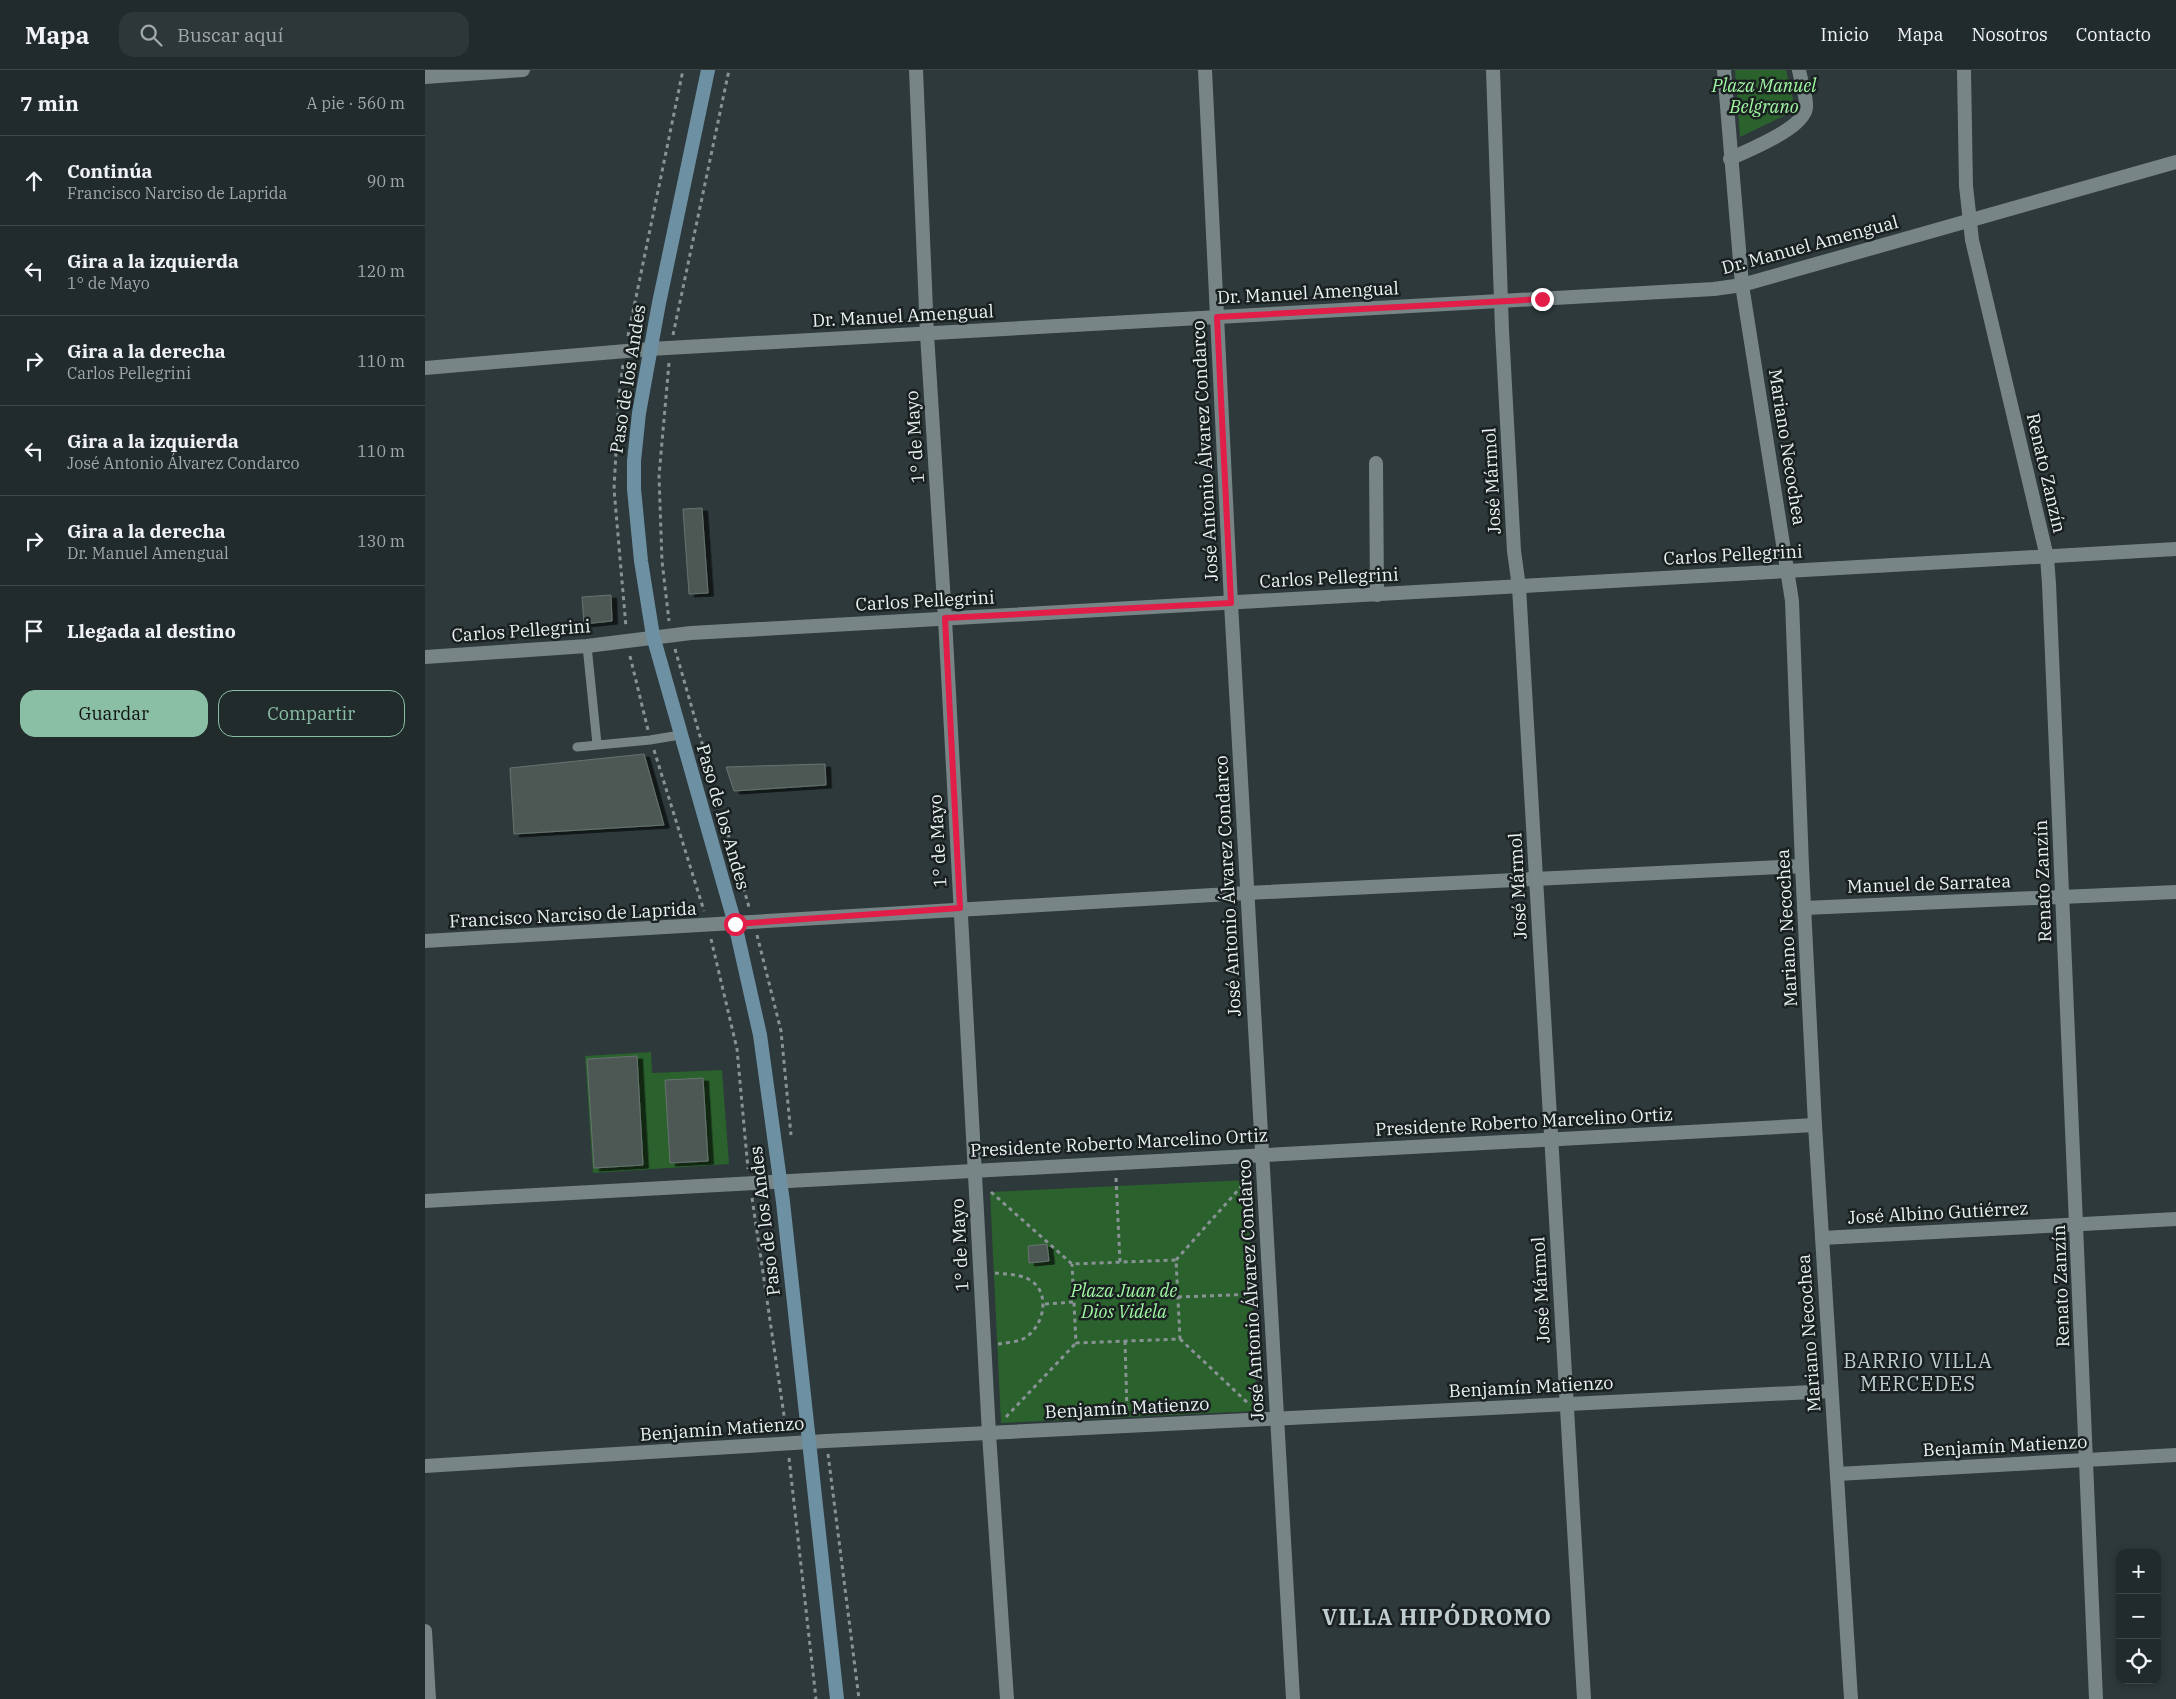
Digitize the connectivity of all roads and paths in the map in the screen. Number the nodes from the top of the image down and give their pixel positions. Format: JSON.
{"nodes":[{"id":1,"x":523,"y":70,"type":"edge"},
{"id":2,"x":683,"y":70,"type":"edge"},
{"id":3,"x":708,"y":70,"type":"edge"},
{"id":4,"x":729,"y":70,"type":"edge"},
{"id":5,"x":916,"y":70,"type":"edge"},
{"id":6,"x":1205,"y":70,"type":"edge"},
{"id":7,"x":1493,"y":70,"type":"edge"},
{"id":8,"x":1724,"y":70,"type":"edge"},
{"id":9,"x":1799,"y":70,"type":"edge"},
{"id":10,"x":1964,"y":70,"type":"edge"},
{"id":11,"x":425,"y":77,"type":"edge"},
{"id":12,"x":1730,"y":159,"type":"junction"},
{"id":13,"x":2176,"y":162,"type":"edge"},
{"id":14,"x":1969,"y":220,"type":"junction"},
{"id":15,"x":1742,"y":285,"type":"junction"},
{"id":16,"x":1503,"y":301,"type":"junction"},
{"id":17,"x":1217,"y":317,"type":"junction"},
{"id":18,"x":927,"y":334,"type":"junction"},
{"id":19,"x":670,"y":348,"type":"junction"},
{"id":20,"x":650,"y":349,"type":"junction"},
{"id":21,"x":625,"y":351,"type":"junction"},
{"id":22,"x":425,"y":368,"type":"edge"},
{"id":23,"x":1376,"y":463,"type":"dead end"},
{"id":24,"x":2176,"y":549,"type":"edge"},
{"id":25,"x":2047,"y":557,"type":"junction"},
{"id":26,"x":1788,"y":570,"type":"junction"},
{"id":27,"x":1519,"y":587,"type":"junction"},
{"id":28,"x":1377,"y":594,"type":"junction"},
{"id":29,"x":1231,"y":603,"type":"junction"},
{"id":30,"x":945,"y":618,"type":"junction"},
{"id":31,"x":670,"y":634,"type":"junction"},
{"id":32,"x":653,"y":636,"type":"junction"},
{"id":33,"x":627,"y":640,"type":"junction"},
{"id":34,"x":587,"y":646,"type":"junction"},
{"id":35,"x":425,"y":657,"type":"edge"},
{"id":36,"x":680,"y":735,"type":"junction"},
{"id":37,"x":650,"y":740,"type":"junction"},
{"id":38,"x":597,"y":744,"type":"junction"},
{"id":39,"x":577,"y":747,"type":"dead end"},
{"id":40,"x":1802,"y":866,"type":"junction"},
{"id":41,"x":1536,"y":878,"type":"junction"},
{"id":42,"x":1247,"y":892,"type":"junction"},
{"id":43,"x":2176,"y":892,"type":"edge"},
{"id":44,"x":2062,"y":897,"type":"junction"},
{"id":45,"x":960,"y":908,"type":"junction"},
{"id":46,"x":1804,"y":908,"type":"junction"},
{"id":47,"x":754,"y":923,"type":"junction"},
{"id":48,"x":735,"y":924,"type":"junction"},
{"id":49,"x":708,"y":926,"type":"junction"},
{"id":50,"x":425,"y":941,"type":"edge"},
{"id":51,"x":1815,"y":1125,"type":"junction"},
{"id":52,"x":1551,"y":1139,"type":"junction"},
{"id":53,"x":792,"y":1144,"type":"dead end"},
{"id":54,"x":1262,"y":1154,"type":"junction"},
{"id":55,"x":1115,"y":1162,"type":"junction"},
{"id":56,"x":975,"y":1170,"type":"junction"},
{"id":57,"x":1247,"y":1180,"type":"dead end"},
{"id":58,"x":780,"y":1183,"type":"junction"},
{"id":59,"x":750,"y":1184,"type":"junction"},
{"id":60,"x":990,"y":1192,"type":"dead end"},
{"id":61,"x":425,"y":1201,"type":"edge"},
{"id":62,"x":2176,"y":1219,"type":"edge"},
{"id":63,"x":2077,"y":1225,"type":"junction"},
{"id":64,"x":1821,"y":1238,"type":"junction"},
{"id":65,"x":1176,"y":1260,"type":"junction"},
{"id":66,"x":1120,"y":1262,"type":"junction"},
{"id":67,"x":1072,"y":1264,"type":"junction"},
{"id":68,"x":994,"y":1273,"type":"dead end"},
{"id":69,"x":1271,"y":1293,"type":"junction"},
{"id":70,"x":1178,"y":1297,"type":"junction"},
{"id":71,"x":1074,"y":1302,"type":"junction"},
{"id":72,"x":1045,"y":1304,"type":"junction"},
{"id":73,"x":1180,"y":1339,"type":"junction"},
{"id":74,"x":1125,"y":1341,"type":"junction"},
{"id":75,"x":1076,"y":1343,"type":"junction"},
{"id":76,"x":997,"y":1344,"type":"dead end"},
{"id":77,"x":1831,"y":1391,"type":"junction"},
{"id":78,"x":1566,"y":1403,"type":"junction"},
{"id":79,"x":1257,"y":1412,"type":"dead end"},
{"id":80,"x":1277,"y":1418,"type":"junction"},
{"id":81,"x":1001,"y":1423,"type":"dead end"},
{"id":82,"x":1127,"y":1427,"type":"junction"},
{"id":83,"x":989,"y":1434,"type":"junction"},
{"id":84,"x":826,"y":1441,"type":"junction"},
{"id":85,"x":809,"y":1442,"type":"junction"},
{"id":86,"x":787,"y":1443,"type":"junction"},
{"id":87,"x":2176,"y":1454,"type":"edge"},
{"id":88,"x":2087,"y":1460,"type":"junction"},
{"id":89,"x":425,"y":1466,"type":"edge"},
{"id":90,"x":1837,"y":1474,"type":"junction"},
{"id":91,"x":425,"y":1631,"type":"edge"},
{"id":92,"x":429,"y":1699,"type":"edge"},
{"id":93,"x":816,"y":1699,"type":"edge"},
{"id":94,"x":837,"y":1699,"type":"edge"},
{"id":95,"x":859,"y":1699,"type":"edge"},
{"id":96,"x":1007,"y":1699,"type":"edge"},
{"id":97,"x":1293,"y":1699,"type":"edge"},
{"id":98,"x":1584,"y":1699,"type":"edge"},
{"id":99,"x":1851,"y":1699,"type":"edge"},
{"id":100,"x":2097,"y":1699,"type":"edge"}],
"edges":[{"from":1,"to":11,"type":"street"},
{"from":2,"to":21,"type":"path"},
{"from":3,"to":20,"type":"main road","name":"Paso de los Andes"},
{"from":4,"to":19,"type":"path"},
{"from":5,"to":18,"type":"street","name":"1° de Mayo"},
{"from":6,"to":17,"type":"street","name":"José Antonio Álvarez Condarco"},
{"from":7,"to":16,"type":"street","name":"José Mármol"},
{"from":8,"to":12,"type":"street","name":"Mariano Necochea"},
{"from":9,"to":12,"type":"street"},
{"from":10,"to":14,"type":"street","name":"Renato Zanzín"},
{"from":12,"to":15,"type":"street","name":"Mariano Necochea"},
{"from":13,"to":14,"type":"street","name":"Dr. Manuel Amengual"},
{"from":14,"to":15,"type":"street","name":"Dr. Manuel Amengual"},
{"from":14,"to":25,"type":"street","name":"Renato Zanzín"},
{"from":15,"to":16,"type":"street","name":"Dr. Manuel Amengual"},
{"from":15,"to":26,"type":"street","name":"Mariano Necochea"},
{"from":16,"to":17,"type":"street","name":"Dr. Manuel Amengual"},
{"from":16,"to":27,"type":"street","name":"José Mármol"},
{"from":17,"to":18,"type":"street","name":"Dr. Manuel Amengual"},
{"from":17,"to":29,"type":"street","name":"José Antonio Álvarez Condarco"},
{"from":18,"to":19,"type":"street","name":"Dr. Manuel Amengual"},
{"from":18,"to":30,"type":"street","name":"1° de Mayo"},
{"from":19,"to":20,"type":"street","name":"Dr. Manuel Amengual"},
{"from":19,"to":31,"type":"path"},
{"from":20,"to":21,"type":"street","name":"Dr. Manuel Amengual"},
{"from":20,"to":32,"type":"main road","name":"Paso de los Andes"},
{"from":21,"to":22,"type":"street","name":"Dr. Manuel Amengual"},
{"from":21,"to":33,"type":"path"},
{"from":23,"to":28,"type":"street"},
{"from":24,"to":25,"type":"street","name":"Carlos Pellegrini"},
{"from":25,"to":26,"type":"street","name":"Carlos Pellegrini"},
{"from":25,"to":44,"type":"street","name":"Renato Zanzín"},
{"from":26,"to":27,"type":"street","name":"Carlos Pellegrini"},
{"from":26,"to":40,"type":"street","name":"Mariano Necochea"},
{"from":27,"to":28,"type":"street","name":"Carlos Pellegrini"},
{"from":27,"to":41,"type":"street","name":"José Mármol"},
{"from":28,"to":29,"type":"street","name":"Carlos Pellegrini"},
{"from":29,"to":30,"type":"street","name":"Carlos Pellegrini"},
{"from":29,"to":42,"type":"street","name":"José Antonio Álvarez Condarco"},
{"from":30,"to":31,"type":"street","name":"Carlos Pellegrini"},
{"from":30,"to":45,"type":"street","name":"1° de Mayo"},
{"from":31,"to":32,"type":"street","name":"Carlos Pellegrini"},
{"from":31,"to":47,"type":"path"},
{"from":32,"to":33,"type":"street","name":"Carlos Pellegrini"},
{"from":32,"to":36,"type":"main road","name":"Paso de los Andes"},
{"from":33,"to":34,"type":"street","name":"Carlos Pellegrini"},
{"from":33,"to":37,"type":"path"},
{"from":34,"to":35,"type":"street","name":"Carlos Pellegrini"},
{"from":34,"to":38,"type":"lane"},
{"from":36,"to":37,"type":"lane"},
{"from":36,"to":48,"type":"main road","name":"Paso de los Andes"},
{"from":37,"to":38,"type":"lane"},
{"from":37,"to":49,"type":"path"},
{"from":38,"to":39,"type":"lane"},
{"from":40,"to":41,"type":"street","name":"Francisco Narciso de Laprida"},
{"from":40,"to":46,"type":"street","name":"Mariano Necochea"},
{"from":41,"to":42,"type":"street","name":"Francisco Narciso de Laprida"},
{"from":41,"to":52,"type":"street","name":"José Mármol"},
{"from":42,"to":45,"type":"street","name":"Francisco Narciso de Laprida"},
{"from":42,"to":54,"type":"street","name":"José Antonio Álvarez Condarco"},
{"from":43,"to":44,"type":"street","name":"Manuel de Sarratea"},
{"from":44,"to":46,"type":"street","name":"Manuel de Sarratea"},
{"from":44,"to":63,"type":"street","name":"Renato Zanzín"},
{"from":45,"to":47,"type":"street","name":"Francisco Narciso de Laprida"},
{"from":45,"to":56,"type":"street","name":"1° de Mayo"},
{"from":46,"to":51,"type":"street","name":"Mariano Necochea"},
{"from":47,"to":48,"type":"street","name":"Francisco Narciso de Laprida"},
{"from":47,"to":53,"type":"path"},
{"from":48,"to":49,"type":"street","name":"Francisco Narciso de Laprida"},
{"from":48,"to":58,"type":"main road","name":"Paso de los Andes"},
{"from":49,"to":50,"type":"street","name":"Francisco Narciso de Laprida"},
{"from":49,"to":59,"type":"path"},
{"from":51,"to":52,"type":"street","name":"Presidente Roberto Marcelino Ortiz"},
{"from":51,"to":64,"type":"street","name":"Mariano Necochea"},
{"from":52,"to":54,"type":"street","name":"Presidente Roberto Marcelino Ortiz"},
{"from":52,"to":78,"type":"street","name":"José Mármol"},
{"from":54,"to":55,"type":"street","name":"Presidente Roberto Marcelino Ortiz"},
{"from":54,"to":69,"type":"street","name":"José Antonio Álvarez Condarco"},
{"from":55,"to":56,"type":"street","name":"Presidente Roberto Marcelino Ortiz"},
{"from":55,"to":66,"type":"path"},
{"from":56,"to":58,"type":"street","name":"Presidente Roberto Marcelino Ortiz"},
{"from":56,"to":83,"type":"street","name":"1° de Mayo"},
{"from":57,"to":65,"type":"path"},
{"from":58,"to":59,"type":"street","name":"Presidente Roberto Marcelino Ortiz"},
{"from":58,"to":85,"type":"main road","name":"Paso de los Andes"},
{"from":59,"to":61,"type":"street","name":"Presidente Roberto Marcelino Ortiz"},
{"from":59,"to":86,"type":"path"},
{"from":60,"to":67,"type":"path"},
{"from":62,"to":63,"type":"street","name":"José Albino Gutiérrez"},
{"from":63,"to":64,"type":"street","name":"José Albino Gutiérrez"},
{"from":63,"to":88,"type":"street","name":"Renato Zanzín"},
{"from":64,"to":77,"type":"street","name":"Mariano Necochea"},
{"from":65,"to":66,"type":"path"},
{"from":65,"to":70,"type":"path"},
{"from":66,"to":67,"type":"path"},
{"from":67,"to":71,"type":"path"},
{"from":68,"to":72,"type":"path"},
{"from":69,"to":70,"type":"path"},
{"from":69,"to":80,"type":"street","name":"José Antonio Álvarez Condarco"},
{"from":70,"to":73,"type":"path"},
{"from":71,"to":72,"type":"path"},
{"from":71,"to":75,"type":"path"},
{"from":72,"to":76,"type":"path"},
{"from":73,"to":74,"type":"path"},
{"from":73,"to":79,"type":"path"},
{"from":74,"to":75,"type":"path"},
{"from":74,"to":82,"type":"path"},
{"from":75,"to":81,"type":"path"},
{"from":77,"to":78,"type":"street","name":"Benjamín Matienzo"},
{"from":77,"to":90,"type":"street","name":"Mariano Necochea"},
{"from":78,"to":80,"type":"street","name":"Benjamín Matienzo"},
{"from":78,"to":98,"type":"street","name":"José Mármol"},
{"from":80,"to":82,"type":"street","name":"Benjamín Matienzo"},
{"from":80,"to":97,"type":"street","name":"José Antonio Álvarez Condarco"},
{"from":82,"to":83,"type":"street","name":"Benjamín Matienzo"},
{"from":83,"to":84,"type":"street","name":"Benjamín Matienzo"},
{"from":83,"to":96,"type":"street","name":"1° de Mayo"},
{"from":84,"to":85,"type":"street","name":"Benjamín Matienzo"},
{"from":84,"to":95,"type":"path"},
{"from":85,"to":86,"type":"street","name":"Benjamín Matienzo"},
{"from":85,"to":94,"type":"main road","name":"Paso de los Andes"},
{"from":86,"to":89,"type":"street","name":"Benjamín Matienzo"},
{"from":86,"to":93,"type":"path"},
{"from":87,"to":88,"type":"street","name":"Benjamín Matienzo"},
{"from":88,"to":90,"type":"street","name":"Benjamín Matienzo"},
{"from":88,"to":100,"type":"street","name":"Renato Zanzín"},
{"from":90,"to":99,"type":"street","name":"Mariano Necochea"},
{"from":91,"to":92,"type":"street"}]}
